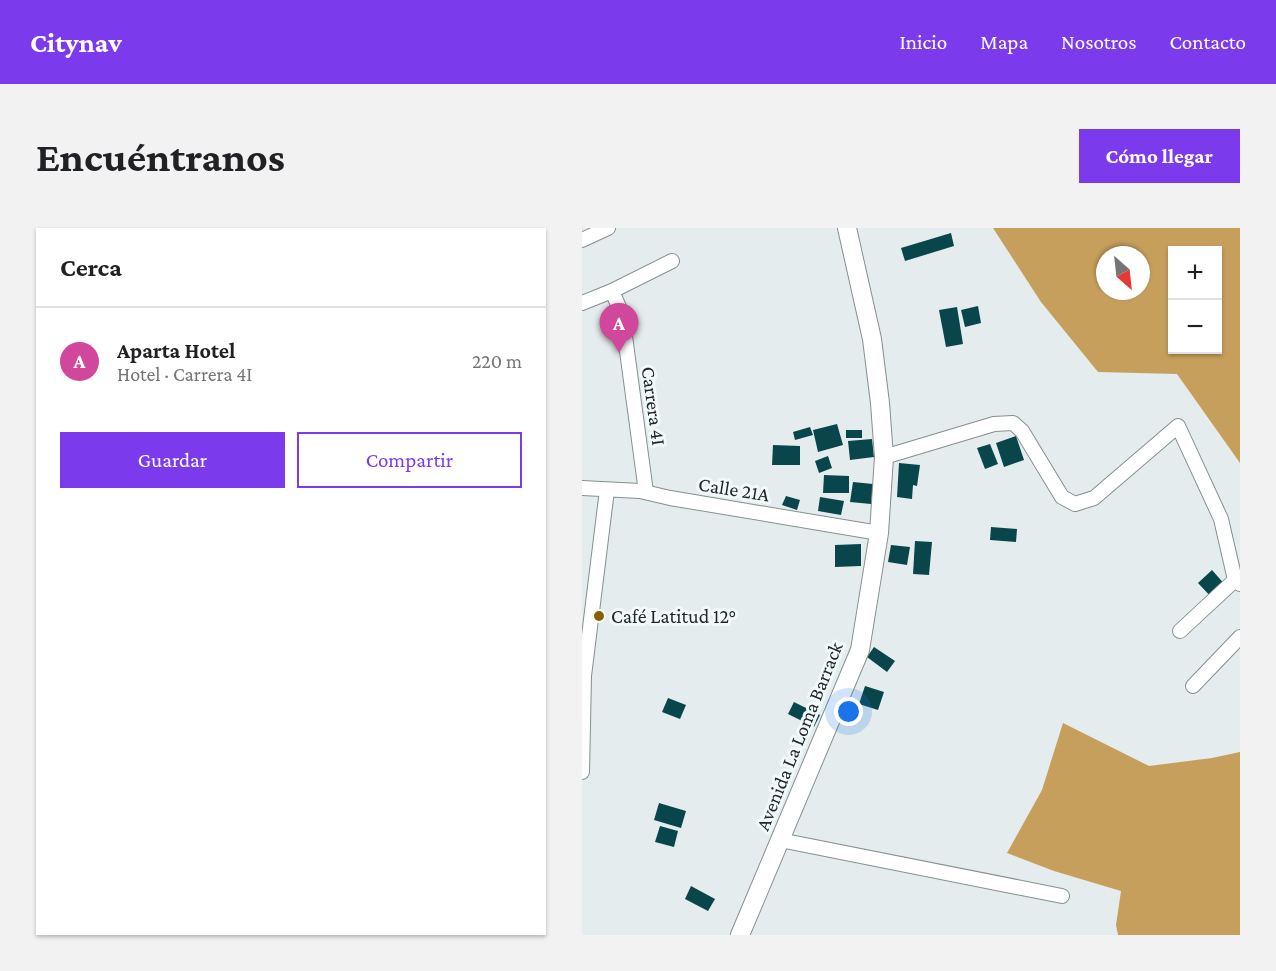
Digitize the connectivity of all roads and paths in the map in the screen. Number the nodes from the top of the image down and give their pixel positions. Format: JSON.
{"nodes":[{"id":1,"x":608,"y":228,"type":"edge"},
{"id":2,"x":848,"y":228,"type":"edge"},
{"id":3,"x":582,"y":240,"type":"edge"},
{"id":4,"x":672,"y":261,"type":"dead end"},
{"id":5,"x":612,"y":291,"type":"junction"},
{"id":6,"x":582,"y":303,"type":"edge"},
{"id":7,"x":884,"y":457,"type":"junction"},
{"id":8,"x":582,"y":488,"type":"edge"},
{"id":9,"x":607,"y":490,"type":"junction"},
{"id":10,"x":646,"y":492,"type":"junction"},
{"id":11,"x":879,"y":533,"type":"junction"},
{"id":12,"x":1238,"y":582,"type":"edge"},
{"id":13,"x":588,"y":606,"type":"edge"},
{"id":14,"x":1180,"y":631,"type":"dead end"},
{"id":15,"x":1240,"y":637,"type":"edge"},
{"id":16,"x":1193,"y":686,"type":"dead end"},
{"id":17,"x":582,"y":772,"type":"edge"},
{"id":18,"x":780,"y":840,"type":"junction"},
{"id":19,"x":1062,"y":896,"type":"dead end"},
{"id":20,"x":740,"y":935,"type":"edge"}],
"edges":[{"from":1,"to":3,"type":"street"},
{"from":2,"to":7,"type":"main road","name":"Avenida La Loma Barrack"},
{"from":4,"to":5,"type":"street"},
{"from":5,"to":6,"type":"street"},
{"from":5,"to":10,"type":"street","name":"Carrera 4I"},
{"from":7,"to":11,"type":"main road","name":"Avenida La Loma Barrack"},
{"from":7,"to":12,"type":"street"},
{"from":8,"to":9,"type":"street","name":"Calle 21A"},
{"from":9,"to":10,"type":"street","name":"Calle 21A"},
{"from":9,"to":13,"type":"street"},
{"from":10,"to":11,"type":"street","name":"Calle 21A"},
{"from":11,"to":18,"type":"main road","name":"Avenida La Loma Barrack"},
{"from":12,"to":14,"type":"street"},
{"from":13,"to":17,"type":"street"},
{"from":15,"to":16,"type":"street"},
{"from":18,"to":19,"type":"street"},
{"from":18,"to":20,"type":"main road","name":"Avenida La Loma Barrack"}]}
